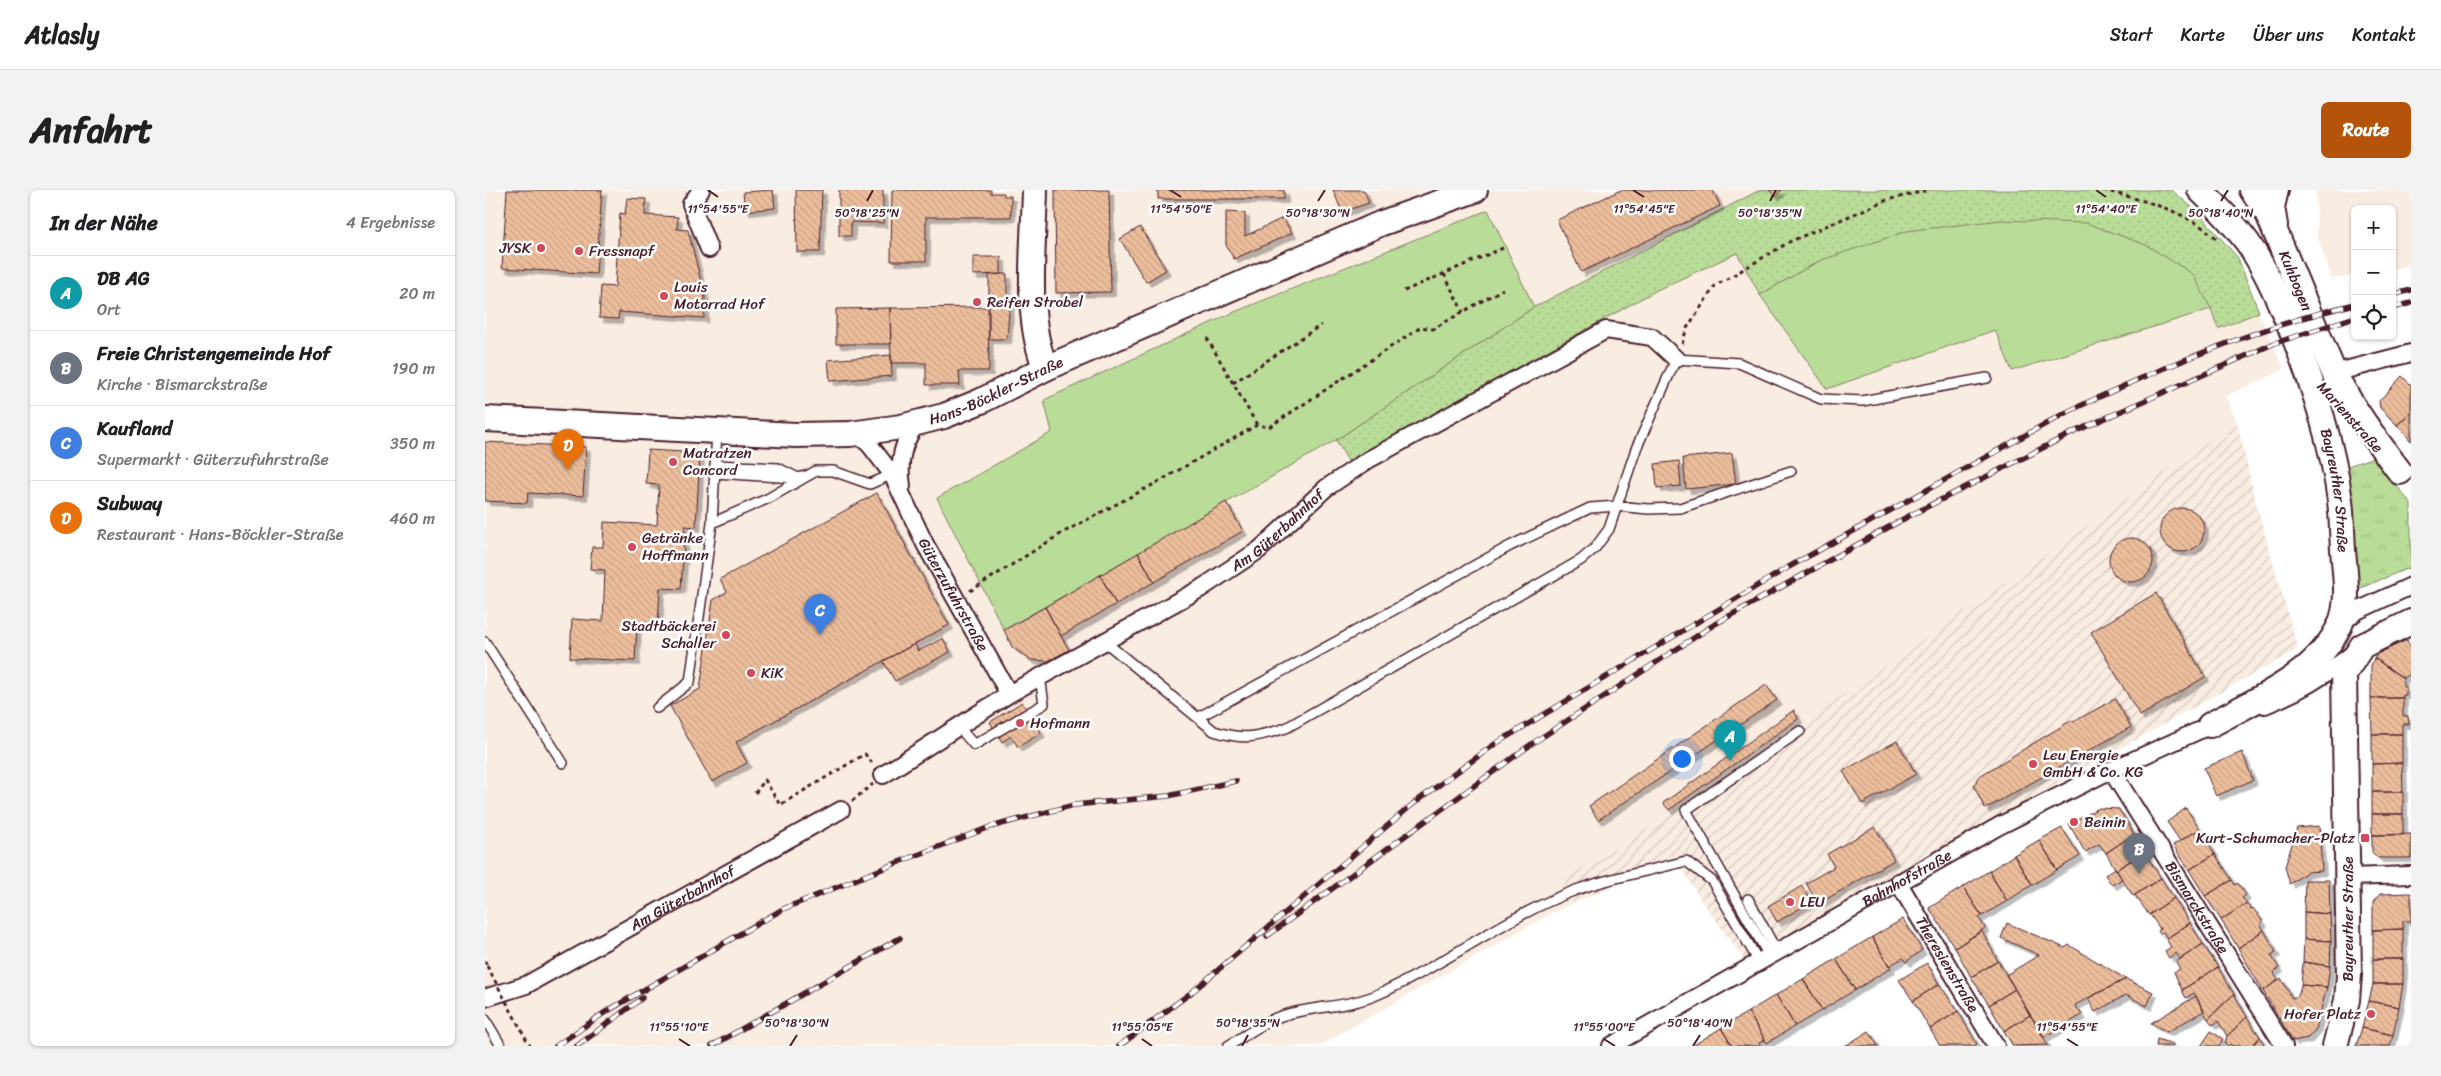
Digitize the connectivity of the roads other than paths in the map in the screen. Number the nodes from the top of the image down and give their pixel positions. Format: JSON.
{"nodes":[{"id":1,"x":701,"y":190,"type":"edge"},
{"id":2,"x":1035,"y":190,"type":"edge"},
{"id":3,"x":1475,"y":190,"type":"edge"},
{"id":4,"x":2200,"y":190,"type":"edge"},
{"id":5,"x":2243,"y":190,"type":"edge"},
{"id":6,"x":2252,"y":190,"type":"edge"},
{"id":7,"x":2276,"y":190,"type":"edge"},
{"id":8,"x":2277,"y":234,"type":"junction"},
{"id":9,"x":2247,"y":242,"type":"junction"},
{"id":10,"x":709,"y":249,"type":"dead end"},
{"id":11,"x":2411,"y":353,"type":"edge"},
{"id":12,"x":1677,"y":359,"type":"junction"},
{"id":13,"x":2303,"y":359,"type":"junction"},
{"id":14,"x":1046,"y":368,"type":"junction"},
{"id":15,"x":2334,"y":373,"type":"junction"},
{"id":16,"x":1987,"y":378,"type":"dead end"},
{"id":17,"x":485,"y":419,"type":"edge"},
{"id":18,"x":919,"y":423,"type":"junction"},
{"id":19,"x":717,"y":430,"type":"junction"},
{"id":20,"x":850,"y":434,"type":"junction"},
{"id":21,"x":715,"y":469,"type":"junction"},
{"id":22,"x":1791,"y":471,"type":"dead end"},
{"id":23,"x":896,"y":472,"type":"junction"},
{"id":24,"x":802,"y":477,"type":"junction"},
{"id":25,"x":2406,"y":477,"type":"edge"},
{"id":26,"x":1617,"y":506,"type":"junction"},
{"id":27,"x":712,"y":523,"type":"junction"},
{"id":28,"x":2411,"y":586,"type":"edge"},
{"id":29,"x":2411,"y":622,"type":"edge"},
{"id":30,"x":2340,"y":624,"type":"junction"},
{"id":31,"x":1104,"y":641,"type":"junction"},
{"id":32,"x":485,"y":642,"type":"edge"},
{"id":33,"x":2362,"y":646,"type":"junction"},
{"id":34,"x":1040,"y":677,"type":"junction"},
{"id":35,"x":1009,"y":694,"type":"junction"},
{"id":36,"x":657,"y":708,"type":"dead end"},
{"id":37,"x":1199,"y":717,"type":"junction"},
{"id":38,"x":2211,"y":724,"type":"junction"},
{"id":39,"x":958,"y":726,"type":"junction"},
{"id":40,"x":1800,"y":731,"type":"dead end"},
{"id":41,"x":563,"y":763,"type":"dead end"},
{"id":42,"x":2111,"y":770,"type":"junction"},
{"id":43,"x":883,"y":775,"type":"road end"},
{"id":44,"x":841,"y":810,"type":"road end"},
{"id":45,"x":2411,"y":875,"type":"edge"},
{"id":46,"x":2347,"y":877,"type":"junction"},
{"id":47,"x":1898,"y":882,"type":"junction"},
{"id":48,"x":1748,"y":899,"type":"dead end"},
{"id":49,"x":1768,"y":956,"type":"junction"},
{"id":50,"x":485,"y":998,"type":"edge"},
{"id":51,"x":485,"y":1019,"type":"edge"},
{"id":52,"x":501,"y":1046,"type":"edge"},
{"id":53,"x":1229,"y":1046,"type":"edge"},
{"id":54,"x":1611,"y":1046,"type":"edge"},
{"id":55,"x":1996,"y":1046,"type":"edge"},
{"id":56,"x":2284,"y":1046,"type":"edge"},
{"id":57,"x":2335,"y":1046,"type":"edge"}],
"edges":[{"from":1,"to":10,"type":"street"},
{"from":2,"to":14,"type":"main road"},
{"from":3,"to":14,"type":"main road","name":"Hans-Böckler-Straße"},
{"from":4,"to":9,"type":"main road"},
{"from":5,"to":9,"type":"main road"},
{"from":6,"to":8,"type":"main road","name":"Kuhbogen"},
{"from":7,"to":8,"type":"main road"},
{"from":8,"to":15,"type":"main road","name":"Kuhbogen"},
{"from":9,"to":13,"type":"main road","name":"Kuhbogen"},
{"from":11,"to":15,"type":"street"},
{"from":12,"to":16,"type":"lane"},
{"from":12,"to":26,"type":"lane"},
{"from":12,"to":31,"type":"street","name":"Am Güterbahnhof"},
{"from":13,"to":25,"type":"main road","name":"Marienstraße"},
{"from":13,"to":30,"type":"main road","name":"Bayreuther Straße"},
{"from":14,"to":18,"type":"main road","name":"Hans-Böckler-Straße"},
{"from":15,"to":25,"type":"main road","name":"Marienstraße"},
{"from":17,"to":19,"type":"main road","name":"Hans-Böckler-Straße"},
{"from":18,"to":20,"type":"main road","name":"Hans-Böckler-Straße"},
{"from":18,"to":23,"type":"street","name":"Güterzufuhrstraße"},
{"from":19,"to":20,"type":"main road","name":"Hans-Böckler-Straße"},
{"from":19,"to":21,"type":"lane"},
{"from":20,"to":23,"type":"street","name":"Güterzufuhrstraße"},
{"from":21,"to":24,"type":"lane"},
{"from":21,"to":27,"type":"lane"},
{"from":22,"to":26,"type":"lane"},
{"from":23,"to":24,"type":"lane"},
{"from":23,"to":35,"type":"street","name":"Güterzufuhrstraße"},
{"from":24,"to":27,"type":"lane"},
{"from":26,"to":37,"type":"lane"},
{"from":26,"to":37,"type":"lane"},
{"from":27,"to":36,"type":"lane"},
{"from":28,"to":30,"type":"street"},
{"from":29,"to":33,"type":"main road"},
{"from":30,"to":38,"type":"main road","name":"Bahnhofstraße"},
{"from":31,"to":34,"type":"street","name":"Am Güterbahnhof"},
{"from":31,"to":37,"type":"lane"},
{"from":32,"to":41,"type":"lane"},
{"from":33,"to":38,"type":"street","name":"Bahnhofstraße"},
{"from":33,"to":46,"type":"main road","name":"Bayreuther Straße"},
{"from":34,"to":35,"type":"street","name":"Am Güterbahnhof"},
{"from":34,"to":39,"type":"lane"},
{"from":35,"to":39,"type":"street","name":"Am Güterbahnhof"},
{"from":38,"to":42,"type":"street","name":"Bahnhofstraße"},
{"from":39,"to":43,"type":"street","name":"Am Güterbahnhof"},
{"from":40,"to":49,"type":"lane"},
{"from":42,"to":47,"type":"street","name":"Bahnhofstraße"},
{"from":42,"to":56,"type":"street","name":"Bismarckstraße"},
{"from":44,"to":50,"type":"street","name":"Am Güterbahnhof"},
{"from":45,"to":46,"type":"street"},
{"from":46,"to":57,"type":"main road","name":"Bayreuther Straße"},
{"from":47,"to":49,"type":"street","name":"Bahnhofstraße"},
{"from":47,"to":55,"type":"street","name":"Theresienstraße"},
{"from":48,"to":49,"type":"lane"},
{"from":49,"to":53,"type":"lane"},
{"from":49,"to":54,"type":"street","name":"Bahnhofstraße"},
{"from":51,"to":52,"type":"lane"}]}
